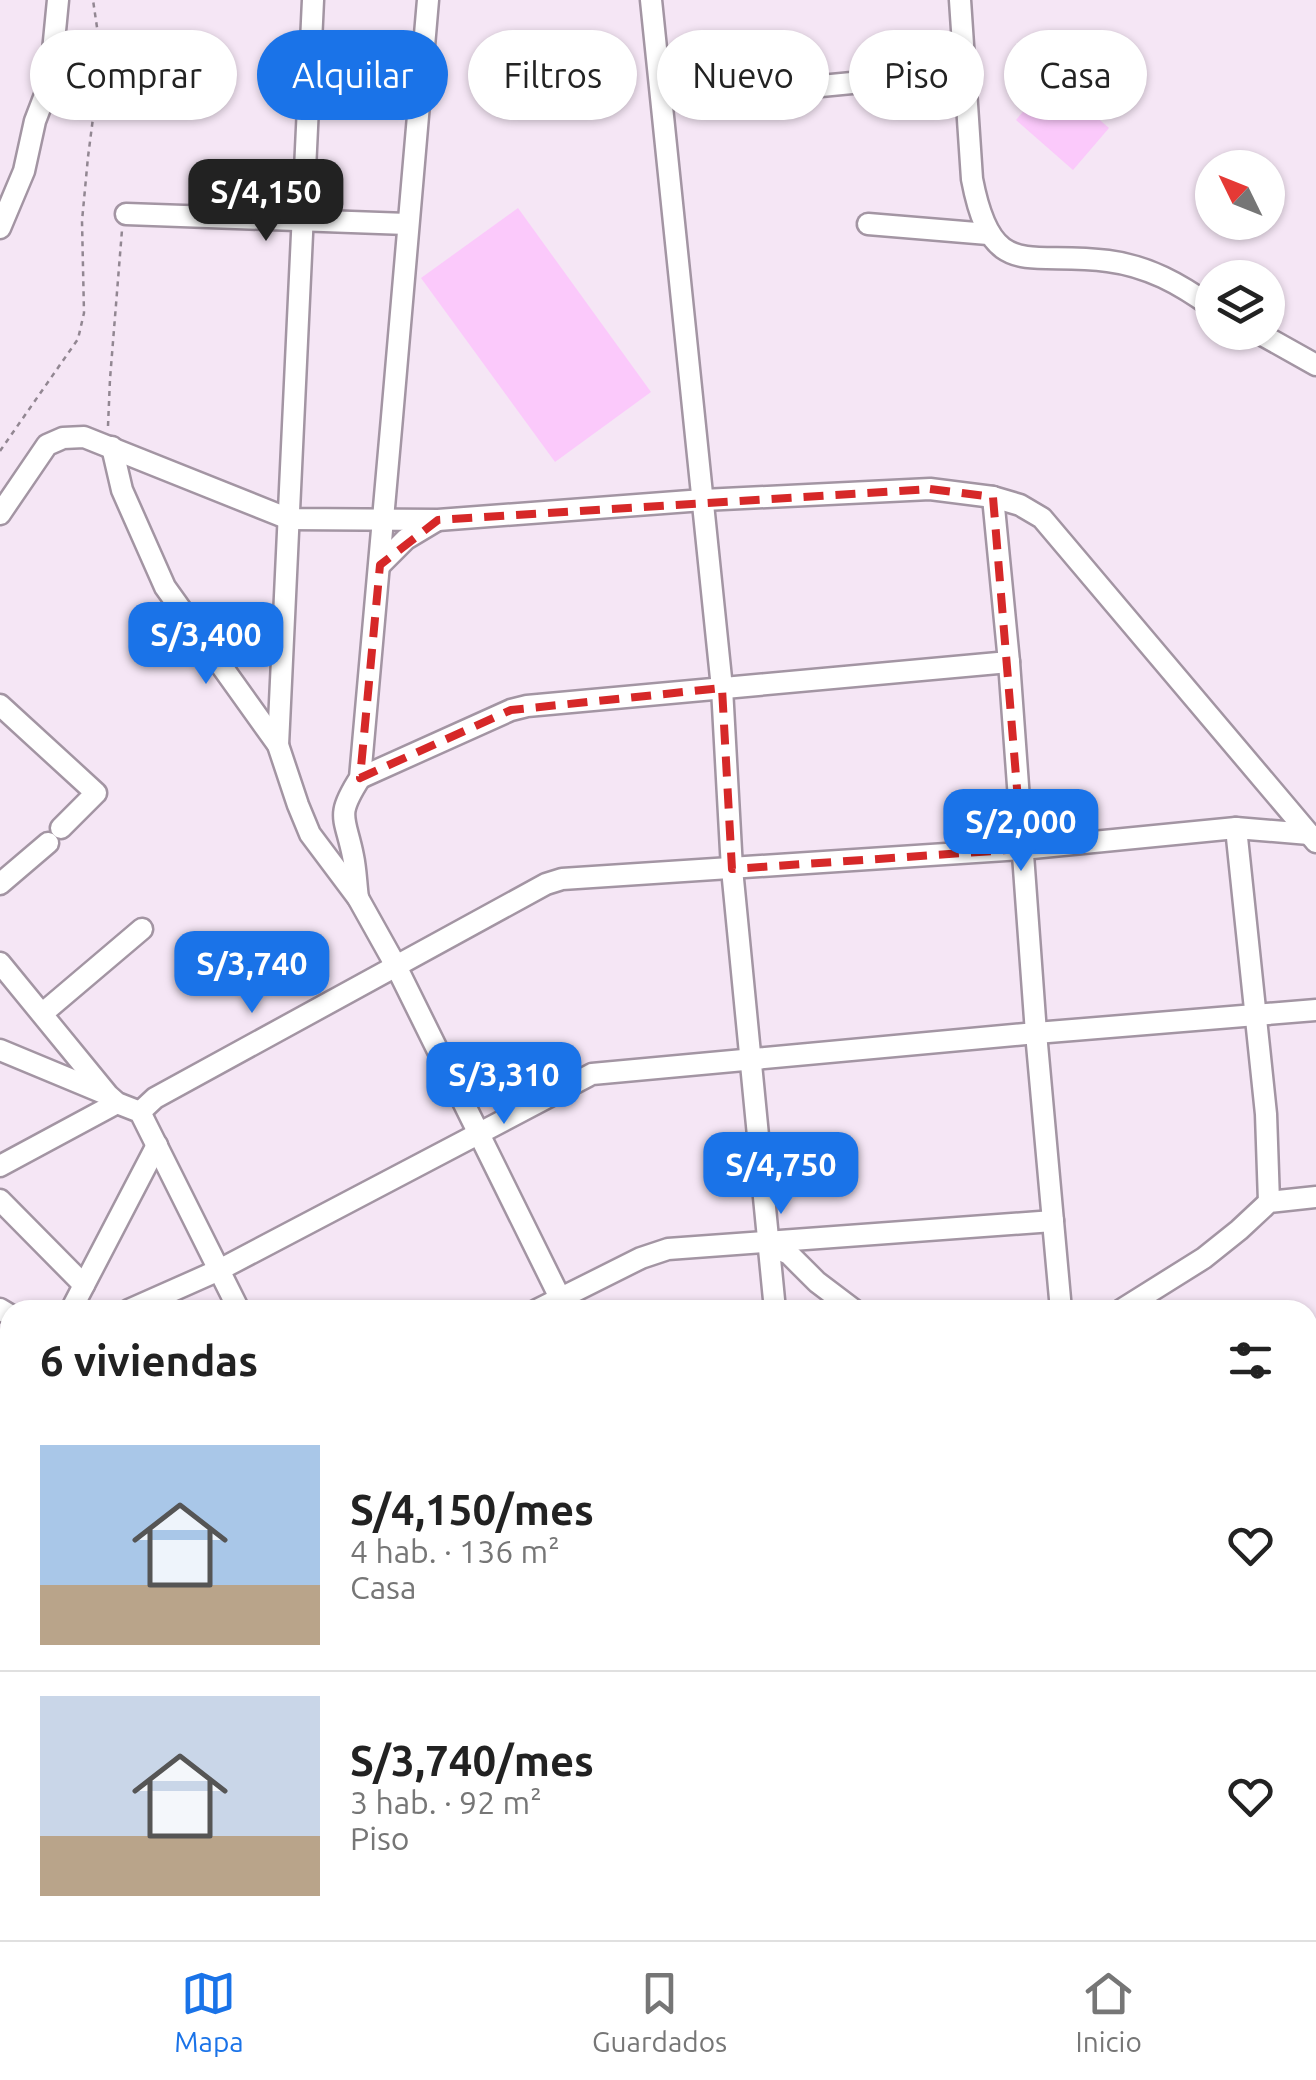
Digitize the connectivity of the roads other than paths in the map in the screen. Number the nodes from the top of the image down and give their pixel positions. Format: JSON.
{"nodes":[{"id":1,"x":58,"y":0,"type":"edge"},
{"id":2,"x":313,"y":0,"type":"edge"},
{"id":3,"x":428,"y":0,"type":"edge"},
{"id":4,"x":651,"y":0,"type":"edge"},
{"id":5,"x":960,"y":0,"type":"edge"},
{"id":6,"x":962,"y":30,"type":"edge"},
{"id":7,"x":968,"y":120,"type":"edge"},
{"id":8,"x":126,"y":214,"type":"road end"},
{"id":9,"x":302,"y":220,"type":"junction"},
{"id":10,"x":407,"y":224,"type":"junction"},
{"id":11,"x":868,"y":224,"type":"dead end"},
{"id":12,"x":0,"y":228,"type":"edge"},
{"id":13,"x":988,"y":234,"type":"junction"},
{"id":14,"x":1195,"y":295,"type":"edge"},
{"id":15,"x":1285,"y":347,"type":"edge"},
{"id":16,"x":1316,"y":364,"type":"edge"},
{"id":17,"x":112,"y":447,"type":"junction"},
{"id":18,"x":993,"y":497,"type":"junction"},
{"id":19,"x":703,"y":500,"type":"junction"},
{"id":20,"x":0,"y":514,"type":"edge"},
{"id":21,"x":288,"y":519,"type":"junction"},
{"id":22,"x":385,"y":520,"type":"junction"},
{"id":23,"x":438,"y":520,"type":"junction"},
{"id":24,"x":380,"y":565,"type":"junction"},
{"id":25,"x":1009,"y":662,"type":"junction"},
{"id":26,"x":722,"y":688,"type":"junction"},
{"id":27,"x":0,"y":705,"type":"edge"},
{"id":28,"x":278,"y":744,"type":"junction"},
{"id":29,"x":360,"y":778,"type":"junction"},
{"id":30,"x":1236,"y":828,"type":"junction"},
{"id":31,"x":1313,"y":838,"type":"edge"},
{"id":32,"x":1022,"y":849,"type":"junction"},
{"id":33,"x":732,"y":869,"type":"junction"},
{"id":34,"x":0,"y":884,"type":"edge"},
{"id":35,"x":358,"y":898,"type":"junction"},
{"id":36,"x":142,"y":929,"type":"dead end"},
{"id":37,"x":0,"y":963,"type":"edge"},
{"id":38,"x":396,"y":966,"type":"junction"},
{"id":39,"x":1316,"y":1010,"type":"edge"},
{"id":40,"x":43,"y":1013,"type":"junction"},
{"id":41,"x":1257,"y":1016,"type":"junction"},
{"id":42,"x":1036,"y":1033,"type":"junction"},
{"id":43,"x":3,"y":1053,"type":"edge"},
{"id":44,"x":752,"y":1059,"type":"junction"},
{"id":45,"x":113,"y":1099,"type":"junction"},
{"id":46,"x":140,"y":1112,"type":"junction"},
{"id":47,"x":479,"y":1133,"type":"junction"},
{"id":48,"x":157,"y":1145,"type":"junction"},
{"id":49,"x":0,"y":1166,"type":"edge"},
{"id":50,"x":1316,"y":1197,"type":"edge"},
{"id":51,"x":0,"y":1200,"type":"edge"},
{"id":52,"x":1268,"y":1202,"type":"junction"},
{"id":53,"x":1052,"y":1221,"type":"junction"},
{"id":54,"x":767,"y":1243,"type":"junction"},
{"id":55,"x":219,"y":1270,"type":"junction"},
{"id":56,"x":84,"y":1284,"type":"junction"},
{"id":57,"x":76,"y":1300,"type":"edge"},
{"id":58,"x":152,"y":1300,"type":"edge"},
{"id":59,"x":234,"y":1300,"type":"edge"},
{"id":60,"x":561,"y":1300,"type":"edge"},
{"id":61,"x":570,"y":1300,"type":"edge"},
{"id":62,"x":774,"y":1300,"type":"edge"},
{"id":63,"x":841,"y":1300,"type":"edge"},
{"id":64,"x":1060,"y":1300,"type":"edge"},
{"id":65,"x":1140,"y":1300,"type":"edge"}],
"edges":[{"from":1,"to":12,"type":"street"},
{"from":2,"to":9,"type":"street"},
{"from":3,"to":10,"type":"street"},
{"from":4,"to":19,"type":"street"},
{"from":5,"to":6,"type":"street"},
{"from":7,"to":13,"type":"street"},
{"from":8,"to":9,"type":"street"},
{"from":9,"to":10,"type":"street"},
{"from":9,"to":21,"type":"street"},
{"from":10,"to":22,"type":"street"},
{"from":11,"to":13,"type":"street"},
{"from":13,"to":14,"type":"street"},
{"from":15,"to":16,"type":"street"},
{"from":17,"to":20,"type":"street"},
{"from":17,"to":21,"type":"street"},
{"from":17,"to":28,"type":"street"},
{"from":18,"to":19,"type":"street"},
{"from":18,"to":25,"type":"street"},
{"from":18,"to":31,"type":"street"},
{"from":19,"to":23,"type":"street"},
{"from":19,"to":26,"type":"street"},
{"from":21,"to":22,"type":"street"},
{"from":21,"to":28,"type":"street"},
{"from":22,"to":23,"type":"street"},
{"from":22,"to":24,"type":"street"},
{"from":23,"to":24,"type":"street"},
{"from":24,"to":29,"type":"street"},
{"from":25,"to":26,"type":"street"},
{"from":25,"to":32,"type":"street"},
{"from":26,"to":29,"type":"street"},
{"from":26,"to":33,"type":"street"},
{"from":27,"to":34,"type":"street"},
{"from":28,"to":35,"type":"street"},
{"from":29,"to":35,"type":"street"},
{"from":30,"to":31,"type":"street"},
{"from":30,"to":32,"type":"street"},
{"from":30,"to":41,"type":"street"},
{"from":32,"to":33,"type":"street"},
{"from":32,"to":42,"type":"street"},
{"from":33,"to":38,"type":"street"},
{"from":33,"to":44,"type":"street"},
{"from":35,"to":38,"type":"street"},
{"from":36,"to":40,"type":"street"},
{"from":37,"to":40,"type":"street"},
{"from":38,"to":46,"type":"street"},
{"from":38,"to":47,"type":"street"},
{"from":39,"to":41,"type":"street"},
{"from":40,"to":45,"type":"street"},
{"from":41,"to":42,"type":"street"},
{"from":41,"to":52,"type":"street"},
{"from":42,"to":44,"type":"street"},
{"from":42,"to":53,"type":"street"},
{"from":43,"to":45,"type":"street"},
{"from":44,"to":47,"type":"street"},
{"from":44,"to":54,"type":"street"},
{"from":45,"to":46,"type":"street"},
{"from":45,"to":49,"type":"street"},
{"from":46,"to":48,"type":"street"},
{"from":47,"to":55,"type":"street"},
{"from":47,"to":60,"type":"street"},
{"from":48,"to":55,"type":"street"},
{"from":48,"to":56,"type":"street"},
{"from":50,"to":52,"type":"street"},
{"from":51,"to":56,"type":"street"},
{"from":52,"to":65,"type":"street"},
{"from":53,"to":54,"type":"street"},
{"from":53,"to":64,"type":"street"},
{"from":54,"to":61,"type":"street"},
{"from":54,"to":62,"type":"street"},
{"from":54,"to":63,"type":"street"},
{"from":55,"to":58,"type":"street"},
{"from":55,"to":59,"type":"street"},
{"from":56,"to":57,"type":"street"}]}
